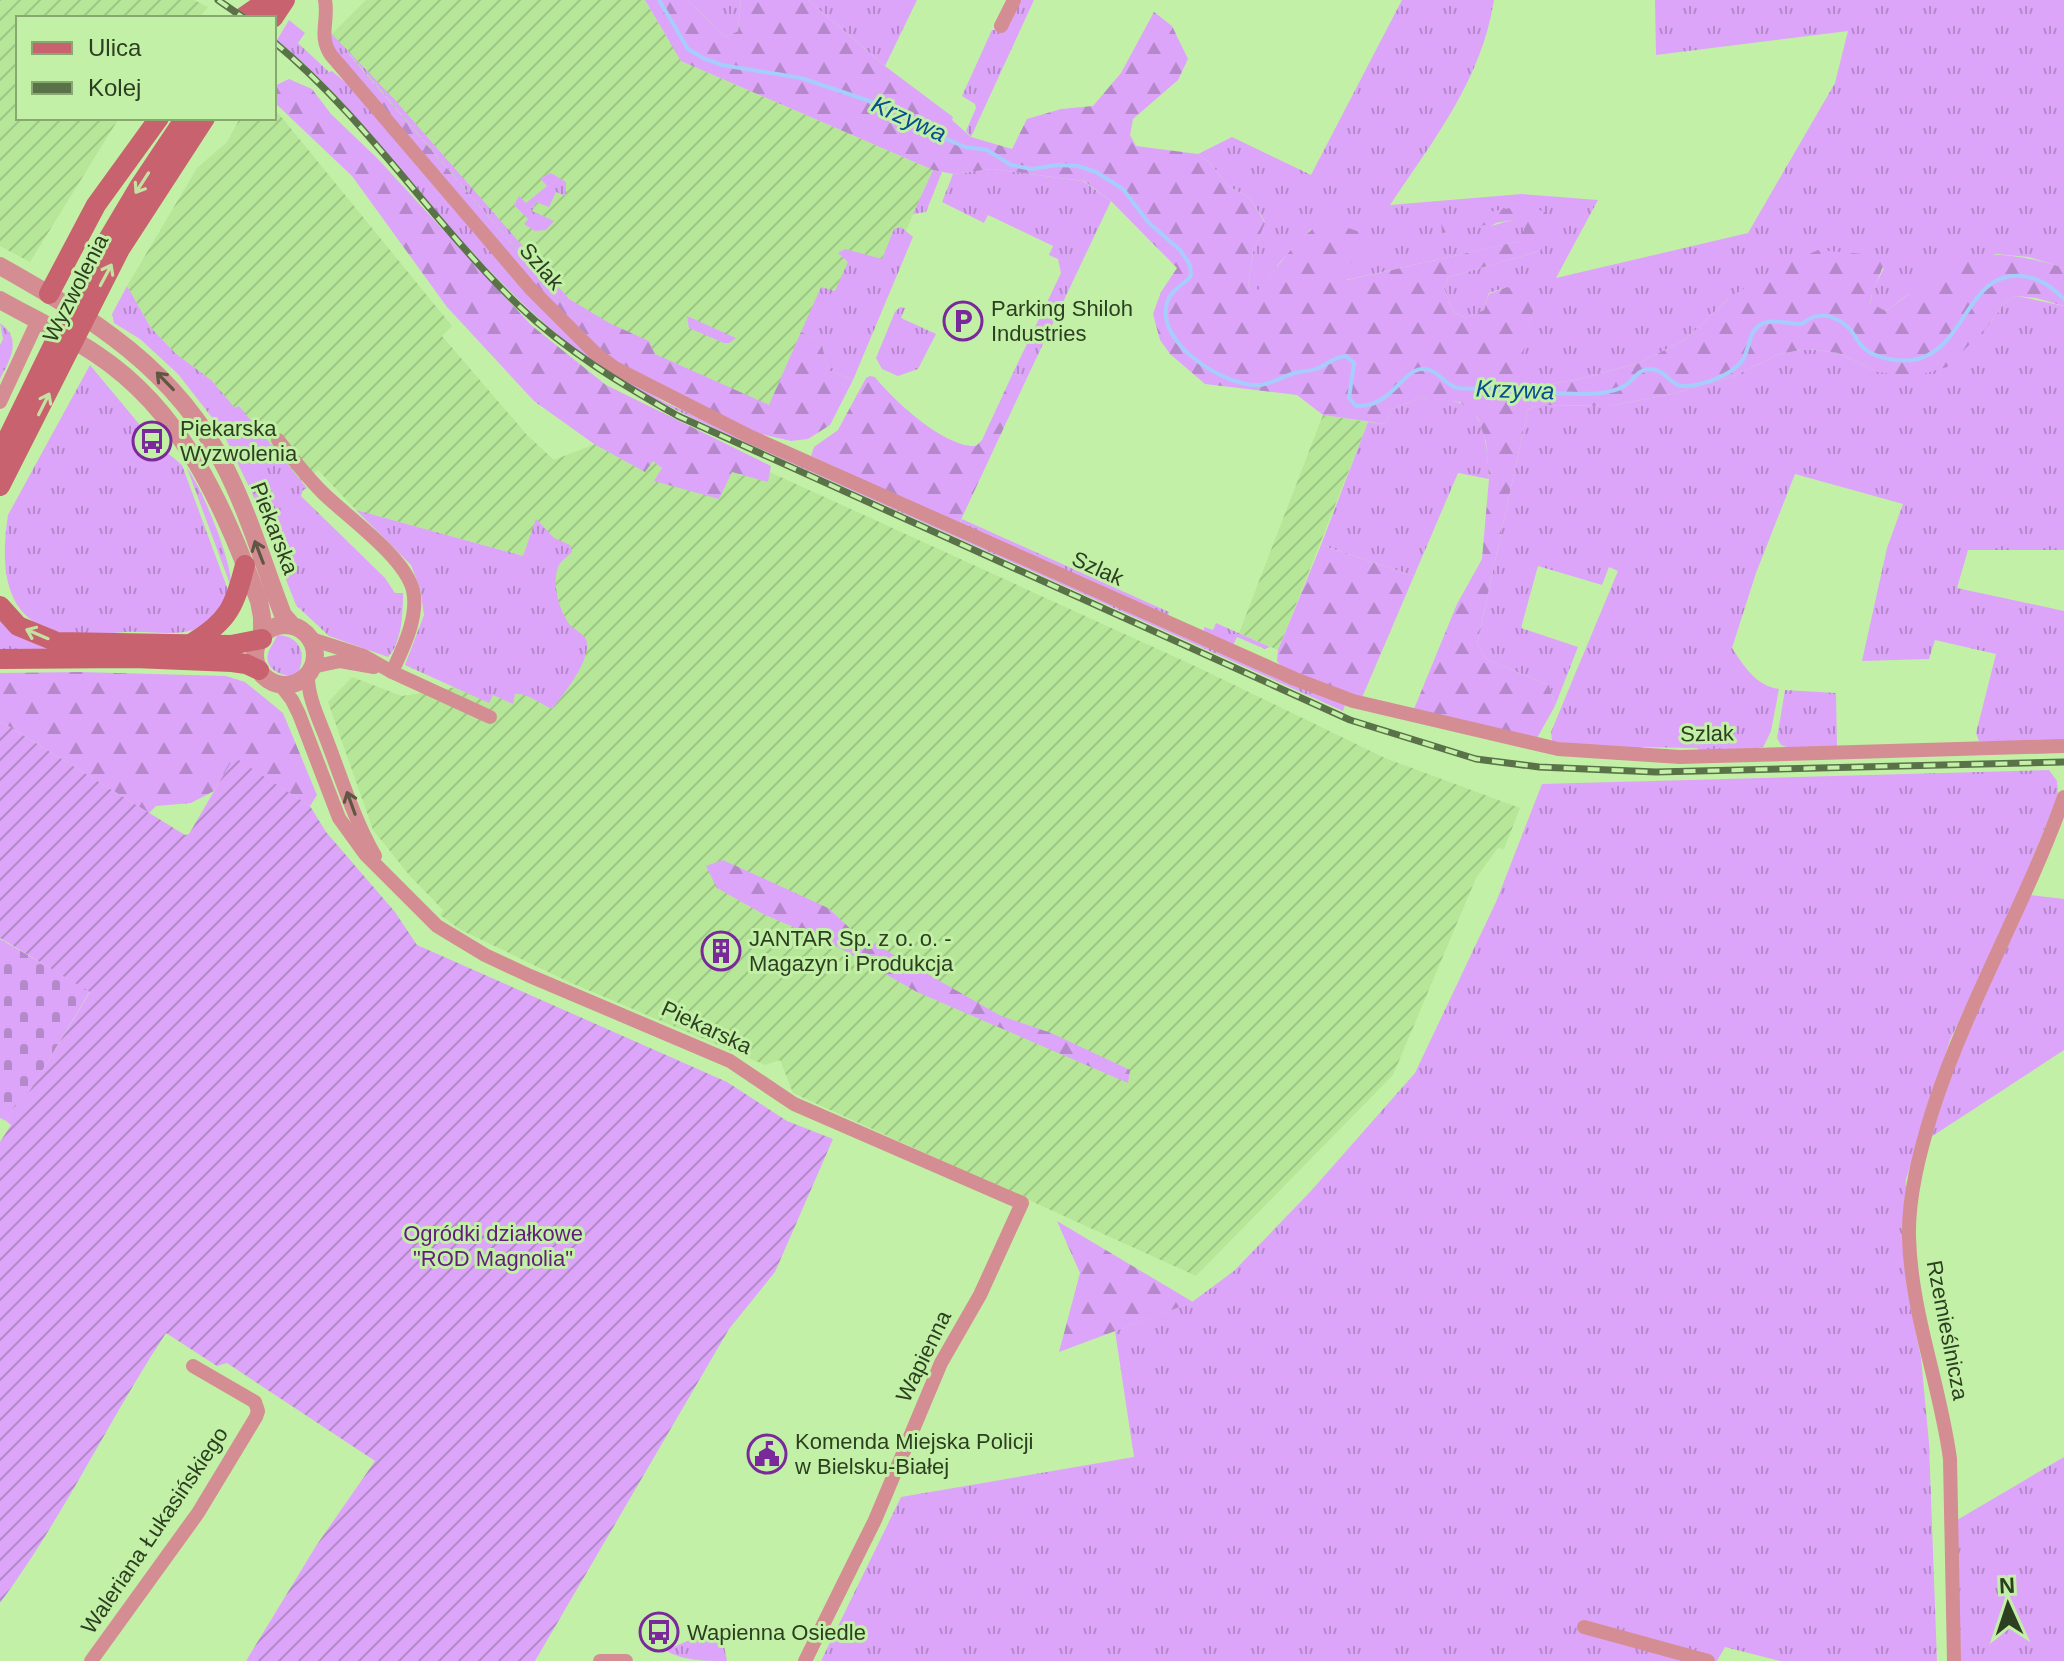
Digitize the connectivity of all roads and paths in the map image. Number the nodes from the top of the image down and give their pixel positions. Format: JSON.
{"nodes":[{"id":1,"x":325,"y":0,"type":"edge"},
{"id":2,"x":1014,"y":0,"type":"edge"},
{"id":3,"x":268,"y":8,"type":"edge"},
{"id":4,"x":247,"y":16,"type":"edge"},
{"id":5,"x":1001,"y":26,"type":"dead end"},
{"id":6,"x":158,"y":120,"type":"edge"},
{"id":7,"x":184,"y":120,"type":"edge"},
{"id":8,"x":204,"y":120,"type":"edge"},
{"id":9,"x":0,"y":266,"type":"edge"},
{"id":10,"x":49,"y":294,"type":"junction"},
{"id":11,"x":0,"y":300,"type":"edge"},
{"id":12,"x":38,"y":320,"type":"junction"},
{"id":13,"x":52,"y":367,"type":"junction"},
{"id":14,"x":0,"y":402,"type":"edge"},
{"id":15,"x":278,"y":440,"type":"dead end"},
{"id":16,"x":0,"y":454,"type":"edge"},
{"id":17,"x":0,"y":486,"type":"edge"},
{"id":18,"x":245,"y":565,"type":"junction"},
{"id":19,"x":0,"y":606,"type":"edge"},
{"id":20,"x":290,"y":623,"type":"junction"},
{"id":21,"x":262,"y":639,"type":"junction"},
{"id":22,"x":311,"y":639,"type":"junction"},
{"id":23,"x":188,"y":645,"type":"junction"},
{"id":24,"x":0,"y":659,"type":"edge"},
{"id":25,"x":259,"y":670,"type":"junction"},
{"id":26,"x":310,"y":671,"type":"junction"},
{"id":27,"x":392,"y":672,"type":"junction"},
{"id":28,"x":282,"y":687,"type":"junction"},
{"id":29,"x":490,"y":717,"type":"dead end"},
{"id":30,"x":2064,"y":746,"type":"edge"},
{"id":31,"x":2064,"y":797,"type":"edge"},
{"id":32,"x":385,"y":873,"type":"junction"},
{"id":33,"x":1022,"y":1203,"type":"joint"},
{"id":34,"x":193,"y":1366,"type":"dead end"},
{"id":35,"x":1584,"y":1627,"type":"dead end"},
{"id":36,"x":91,"y":1661,"type":"edge"},
{"id":37,"x":600,"y":1661,"type":"edge"},
{"id":38,"x":626,"y":1661,"type":"edge"},
{"id":39,"x":805,"y":1661,"type":"edge"},
{"id":40,"x":1708,"y":1661,"type":"edge"},
{"id":41,"x":1954,"y":1661,"type":"edge"}],
"edges":[{"from":1,"to":30,"type":"street","name":"Szlak"},
{"from":2,"to":5,"type":"street"},
{"from":3,"to":4,"type":"main road"},
{"from":6,"to":10,"type":"main road"},
{"from":7,"to":13,"type":"main road","name":"Wyzwolenia","one_way":true},
{"from":13,"to":8,"type":"main road","name":"Wyzwolenia","one_way":true},
{"from":9,"to":10,"type":"street","name":"Piekarska"},
{"from":10,"to":12,"type":"street"},
{"from":20,"to":10,"type":"street","name":"Piekarska","one_way":true},
{"from":11,"to":12,"type":"street","name":"Piekarska"},
{"from":12,"to":14,"type":"street"},
{"from":12,"to":18,"type":"street","name":"Piekarska"},
{"from":13,"to":16,"type":"main road","name":"Wyzwolenia"},
{"from":17,"to":13,"type":"main road","name":"Wyzwolenia","one_way":true},
{"from":15,"to":27,"type":"street"},
{"from":18,"to":21,"type":"street","name":"Piekarska"},
{"from":18,"to":23,"type":"main road"},
{"from":23,"to":19,"type":"main road","one_way":true},
{"from":20,"to":21,"type":"street"},
{"from":20,"to":22,"type":"street"},
{"from":21,"to":23,"type":"main road"},
{"from":21,"to":25,"type":"street"},
{"from":22,"to":26,"type":"street"},
{"from":22,"to":27,"type":"street"},
{"from":24,"to":25,"type":"main road"},
{"from":25,"to":28,"type":"street"},
{"from":26,"to":27,"type":"street"},
{"from":26,"to":28,"type":"street"},
{"from":32,"to":26,"type":"street","name":"Piekarska","one_way":true},
{"from":27,"to":29,"type":"street"},
{"from":28,"to":32,"type":"street","name":"Piekarska"},
{"from":31,"to":41,"type":"street","name":"Rzemieślnicza"},
{"from":32,"to":33,"type":"street","name":"Piekarska"},
{"from":33,"to":39,"type":"street","name":"Wapienna"},
{"from":34,"to":36,"type":"street","name":"Waleriana Łukasińskiego"},
{"from":35,"to":40,"type":"street"},
{"from":37,"to":38,"type":"street"}]}
